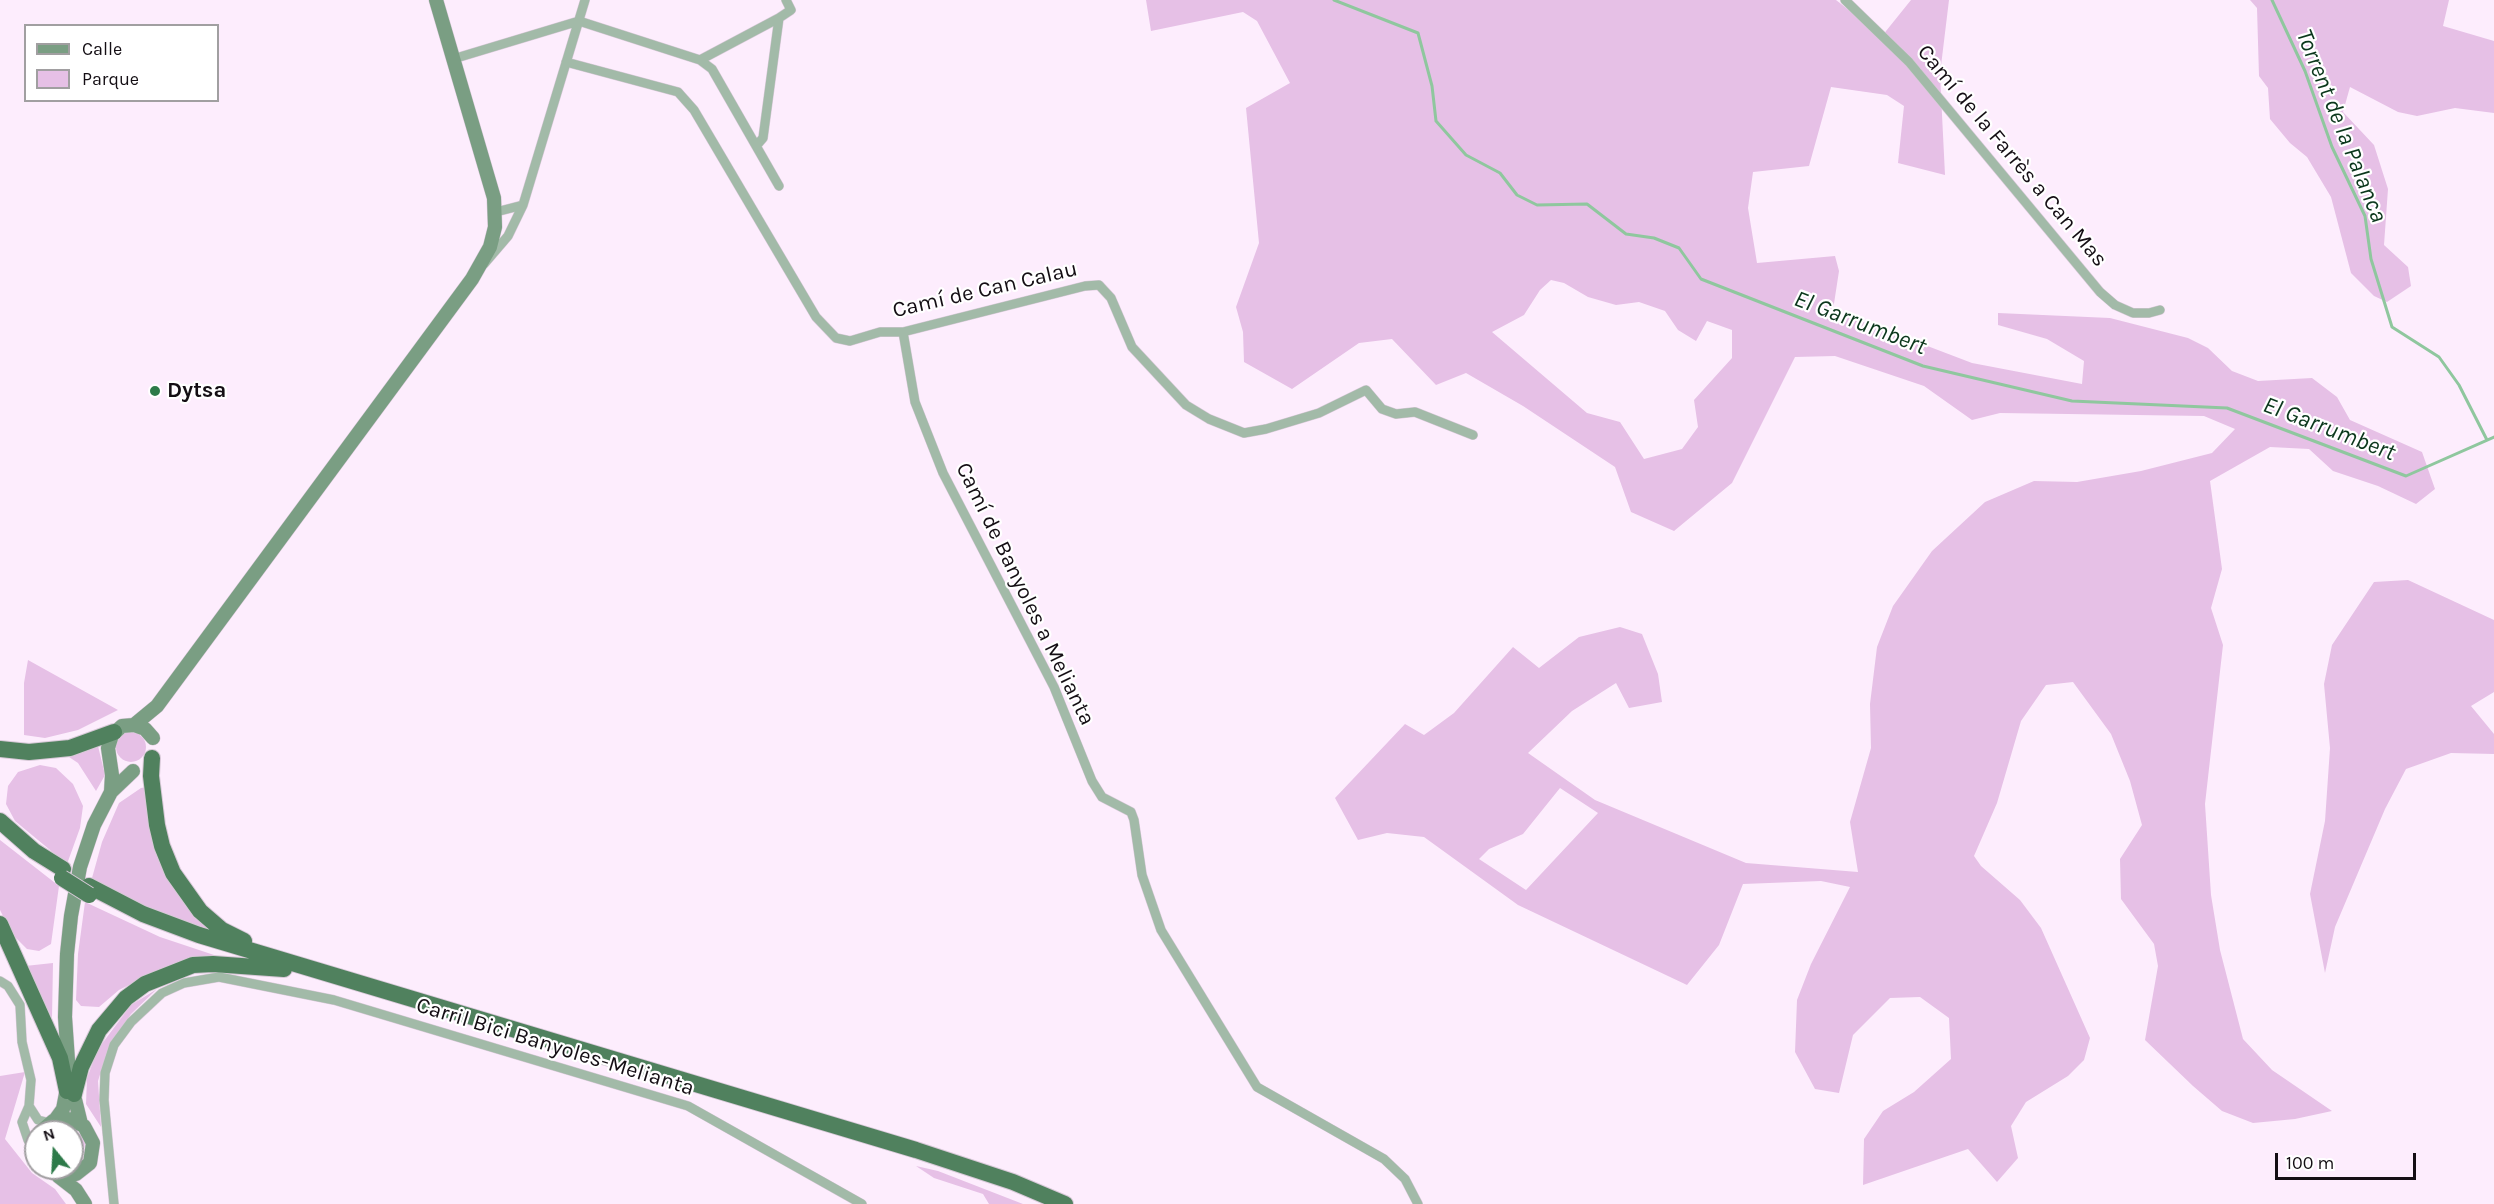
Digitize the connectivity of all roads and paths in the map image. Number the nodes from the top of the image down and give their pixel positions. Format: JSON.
{"nodes":[{"id":1,"x":436,"y":0,"type":"edge"},
{"id":2,"x":585,"y":0,"type":"edge"},
{"id":3,"x":786,"y":0,"type":"edge"},
{"id":4,"x":1845,"y":0,"type":"edge"},
{"id":5,"x":778,"y":18,"type":"junction"},
{"id":6,"x":579,"y":21,"type":"junction"},
{"id":7,"x":453,"y":59,"type":"junction"},
{"id":8,"x":700,"y":60,"type":"junction"},
{"id":9,"x":566,"y":63,"type":"junction"},
{"id":10,"x":757,"y":145,"type":"junction"},
{"id":11,"x":779,"y":186,"type":"dead end"},
{"id":12,"x":524,"y":205,"type":"junction"},
{"id":13,"x":496,"y":212,"type":"junction"},
{"id":14,"x":495,"y":226,"type":"junction"},
{"id":15,"x":511,"y":230,"type":"junction"},
{"id":16,"x":478,"y":270,"type":"junction"},
{"id":17,"x":2160,"y":310,"type":"dead end"},
{"id":18,"x":903,"y":332,"type":"junction"},
{"id":19,"x":1473,"y":435,"type":"dead end"},
{"id":20,"x":157,"y":706,"type":"junction"},
{"id":21,"x":134,"y":725,"type":"junction"},
{"id":22,"x":114,"y":732,"type":"junction"},
{"id":23,"x":153,"y":738,"type":"junction"},
{"id":24,"x":0,"y":749,"type":"edge"},
{"id":25,"x":152,"y":758,"type":"junction"},
{"id":26,"x":110,"y":759,"type":"junction"},
{"id":27,"x":133,"y":771,"type":"junction"},
{"id":28,"x":111,"y":792,"type":"junction"},
{"id":29,"x":0,"y":821,"type":"edge"},
{"id":30,"x":0,"y":833,"type":"edge"},
{"id":31,"x":63,"y":874,"type":"junction"},
{"id":32,"x":0,"y":924,"type":"edge"},
{"id":33,"x":290,"y":966,"type":"junction"},
{"id":34,"x":0,"y":981,"type":"edge"},
{"id":35,"x":70,"y":1087,"type":"junction"},
{"id":36,"x":29,"y":1106,"type":"junction"},
{"id":37,"x":38,"y":1120,"type":"edge"},
{"id":38,"x":53,"y":1120,"type":"edge"},
{"id":39,"x":80,"y":1120,"type":"edge"},
{"id":40,"x":84,"y":1127,"type":"edge"},
{"id":41,"x":24,"y":1131,"type":"edge"},
{"id":42,"x":86,"y":1168,"type":"joint"},
{"id":43,"x":63,"y":1180,"type":"edge"},
{"id":44,"x":85,"y":1204,"type":"edge"},
{"id":45,"x":114,"y":1204,"type":"edge"},
{"id":46,"x":862,"y":1204,"type":"edge"},
{"id":47,"x":1045,"y":1204,"type":"edge"},
{"id":48,"x":1065,"y":1204,"type":"edge"},
{"id":49,"x":1419,"y":1204,"type":"edge"}],
"edges":[{"from":1,"to":7,"type":"main road"},
{"from":2,"to":6,"type":"street"},
{"from":3,"to":5,"type":"street"},
{"from":4,"to":17,"type":"street","name":"Camí de la Farrès a Can Mas"},
{"from":5,"to":8,"type":"street"},
{"from":5,"to":10,"type":"street"},
{"from":6,"to":7,"type":"street"},
{"from":6,"to":8,"type":"street"},
{"from":6,"to":9,"type":"street"},
{"from":7,"to":13,"type":"main road"},
{"from":8,"to":10,"type":"street"},
{"from":9,"to":12,"type":"street"},
{"from":9,"to":18,"type":"street","name":"Camí de Can Calau"},
{"from":10,"to":11,"type":"street"},
{"from":12,"to":13,"type":"street"},
{"from":12,"to":15,"type":"street"},
{"from":13,"to":14,"type":"main road"},
{"from":14,"to":15,"type":"street"},
{"from":14,"to":16,"type":"main road"},
{"from":15,"to":16,"type":"street"},
{"from":16,"to":20,"type":"main road"},
{"from":18,"to":19,"type":"street","name":"Camí de Can Calau"},
{"from":18,"to":49,"type":"street","name":"Camí de Banyoles a Melianta"},
{"from":20,"to":21,"type":"main road"},
{"from":20,"to":23,"type":"main road"},
{"from":21,"to":22,"type":"main road"},
{"from":21,"to":23,"type":"main road"},
{"from":22,"to":24,"type":"highway"},
{"from":22,"to":26,"type":"main road"},
{"from":23,"to":25,"type":"main road"},
{"from":25,"to":27,"type":"main road"},
{"from":25,"to":33,"type":"highway"},
{"from":26,"to":27,"type":"main road"},
{"from":26,"to":28,"type":"main road"},
{"from":27,"to":28,"type":"main road"},
{"from":28,"to":35,"type":"main road"},
{"from":29,"to":31,"type":"highway"},
{"from":30,"to":31,"type":"highway"},
{"from":31,"to":33,"type":"highway","bridge":true},
{"from":32,"to":35,"type":"highway"},
{"from":33,"to":35,"type":"highway"},
{"from":33,"to":47,"type":"highway"},
{"from":33,"to":48,"type":"highway"},
{"from":34,"to":36,"type":"street"},
{"from":35,"to":38,"type":"main road"},
{"from":35,"to":39,"type":"main road"},
{"from":36,"to":37,"type":"street"},
{"from":36,"to":41,"type":"street"},
{"from":40,"to":42,"type":"main road"},
{"from":42,"to":44,"type":"main road"},
{"from":43,"to":44,"type":"main road"},
{"from":45,"to":46,"type":"street","name":"Carril Bici Banyoles-Melianta"}]}
